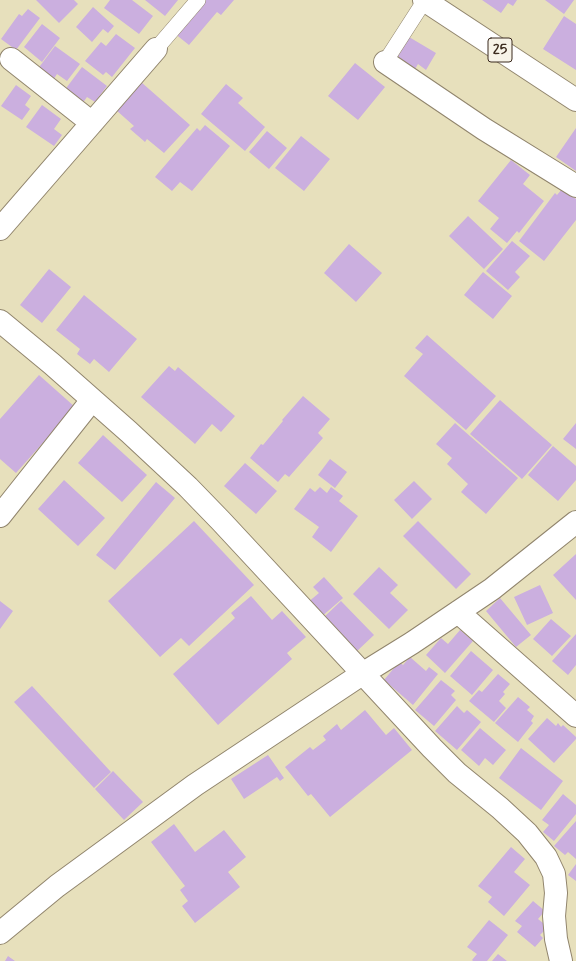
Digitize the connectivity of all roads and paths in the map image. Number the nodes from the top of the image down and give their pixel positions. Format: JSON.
{"nodes":[{"id":1,"x":198,"y":0,"type":"edge"},
{"id":2,"x":424,"y":0,"type":"edge"},
{"id":3,"x":156,"y":50,"type":"joint"},
{"id":4,"x":11,"y":59,"type":"dead end"},
{"id":5,"x":385,"y":62,"type":"joint"},
{"id":6,"x":576,"y":100,"type":"edge"},
{"id":7,"x":92,"y":123,"type":"junction"},
{"id":8,"x":576,"y":186,"type":"edge"},
{"id":9,"x":0,"y":229,"type":"edge"},
{"id":10,"x":0,"y":321,"type":"edge"},
{"id":11,"x":92,"y":400,"type":"junction"},
{"id":12,"x":0,"y":516,"type":"edge"},
{"id":13,"x":576,"y":522,"type":"edge"},
{"id":14,"x":458,"y":612,"type":"junction"},
{"id":15,"x":362,"y":674,"type":"junction"},
{"id":16,"x":576,"y":716,"type":"edge"},
{"id":17,"x":0,"y":933,"type":"edge"},
{"id":18,"x":562,"y":961,"type":"edge"}],
"edges":[{"from":1,"to":3,"type":"lane"},
{"from":2,"to":5,"type":"lane"},
{"from":2,"to":6,"type":"main road","number":"25"},
{"from":3,"to":7,"type":"main road"},
{"from":4,"to":7,"type":"main road"},
{"from":5,"to":8,"type":"main road"},
{"from":7,"to":9,"type":"main road"},
{"from":10,"to":11,"type":"main road"},
{"from":11,"to":12,"type":"main road"},
{"from":11,"to":15,"type":"main road"},
{"from":13,"to":14,"type":"main road"},
{"from":14,"to":15,"type":"main road"},
{"from":14,"to":16,"type":"main road"},
{"from":15,"to":17,"type":"main road"},
{"from":15,"to":18,"type":"main road"}]}
